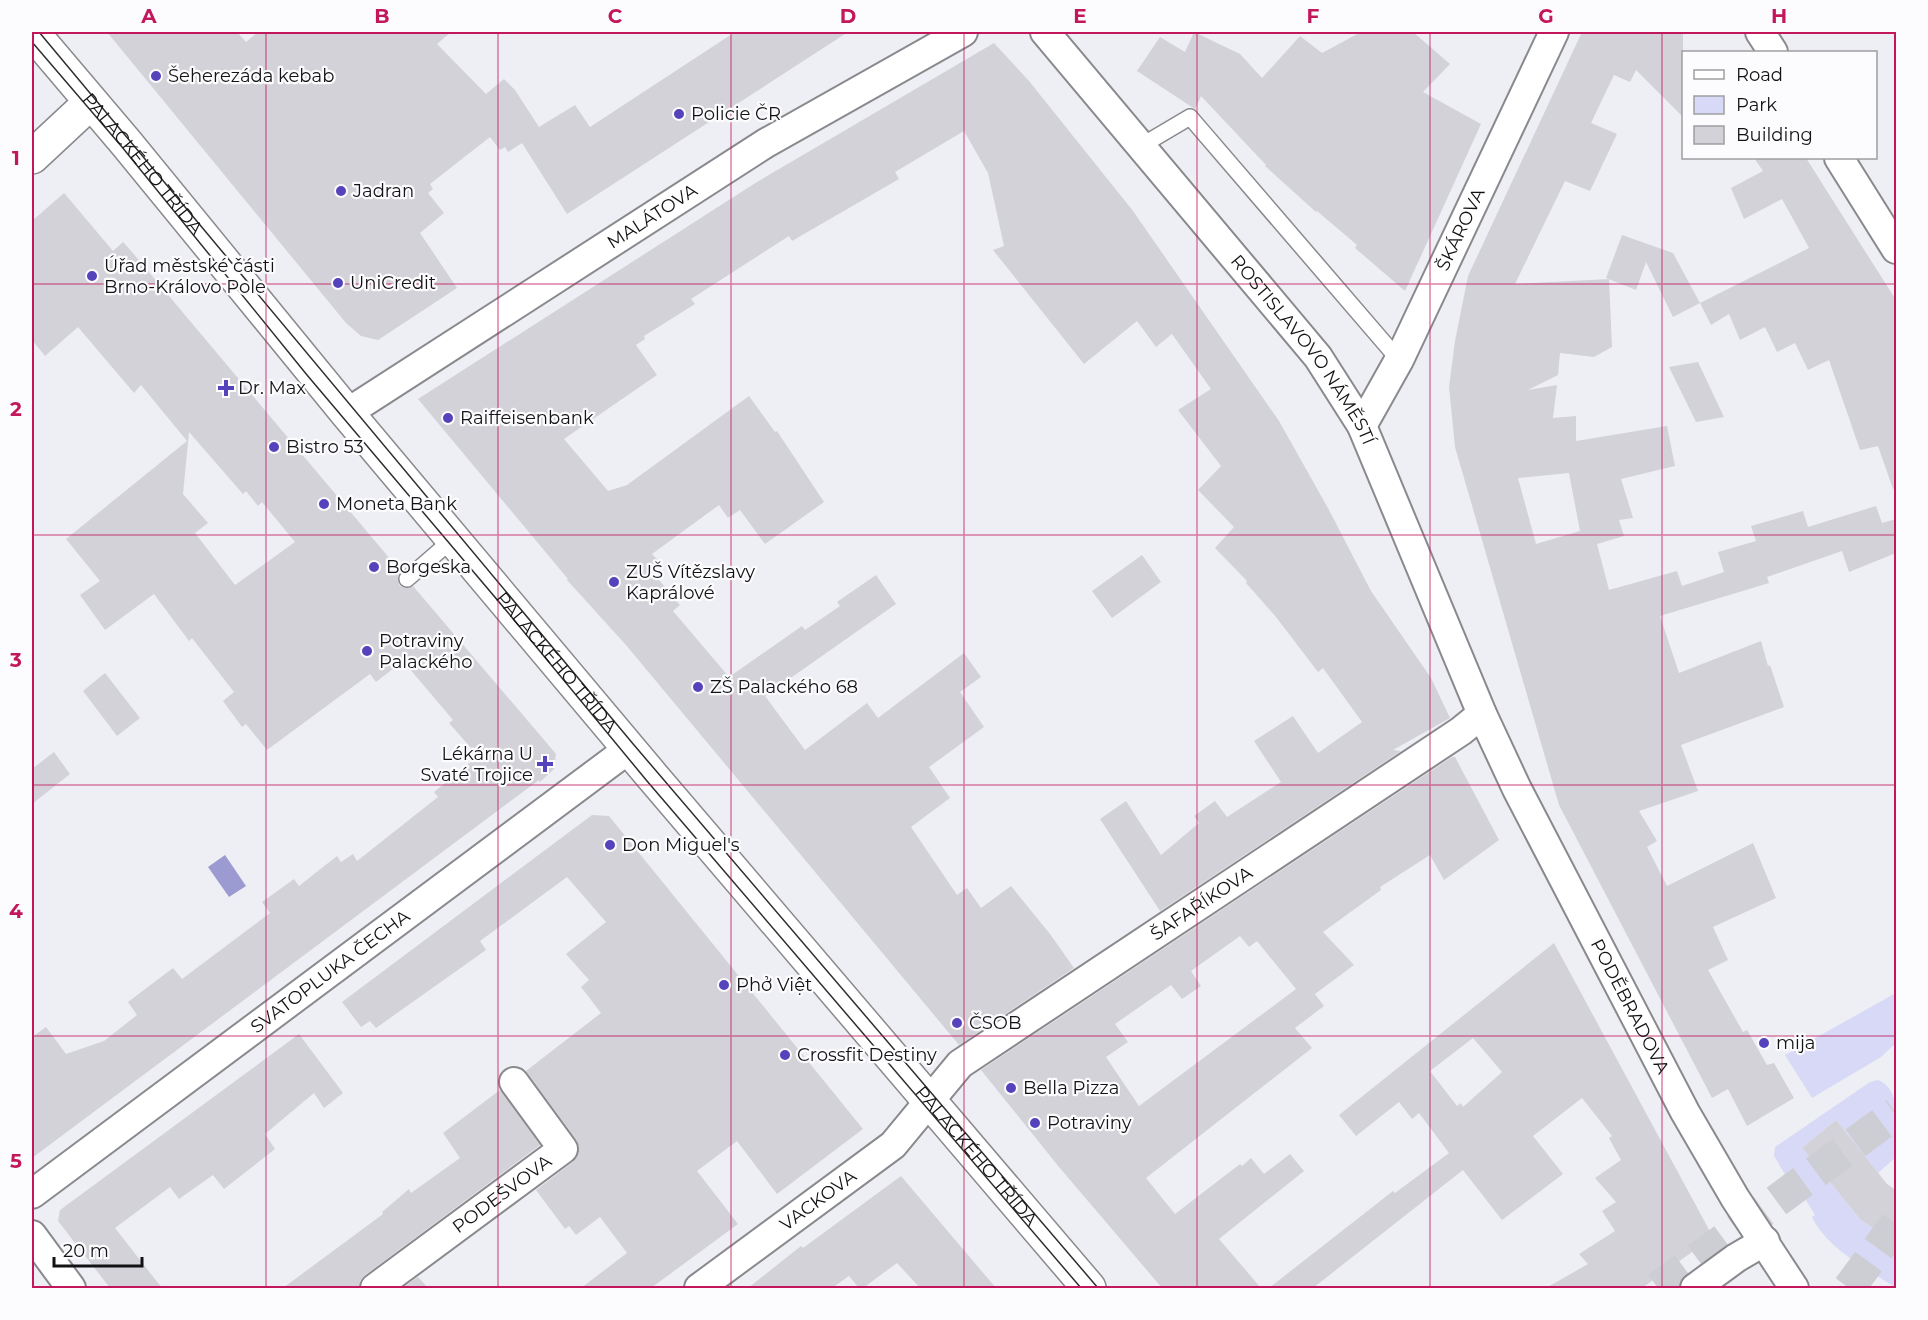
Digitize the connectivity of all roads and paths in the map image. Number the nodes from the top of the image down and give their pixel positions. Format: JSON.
{"nodes":[{"id":1,"x":32,"y":32,"type":"edge"},
{"id":2,"x":963,"y":32,"type":"edge"},
{"id":3,"x":1045,"y":32,"type":"edge"},
{"id":4,"x":1554,"y":32,"type":"edge"},
{"id":5,"x":1760,"y":32,"type":"edge"},
{"id":6,"x":1772,"y":51,"type":"edge"},
{"id":7,"x":91,"y":102,"type":"junction"},
{"id":8,"x":1141,"y":146,"type":"junction"},
{"id":9,"x":32,"y":156,"type":"edge"},
{"id":10,"x":1840,"y":159,"type":"edge"},
{"id":11,"x":1896,"y":249,"type":"edge"},
{"id":12,"x":1399,"y":360,"type":"junction"},
{"id":13,"x":347,"y":413,"type":"junction"},
{"id":14,"x":1362,"y":426,"type":"junction"},
{"id":15,"x":453,"y":539,"type":"junction"},
{"id":16,"x":407,"y":579,"type":"dead end"},
{"id":17,"x":1482,"y":714,"type":"junction"},
{"id":18,"x":630,"y":748,"type":"junction"},
{"id":19,"x":514,"y":1082,"type":"dead end"},
{"id":20,"x":931,"y":1101,"type":"junction"},
{"id":21,"x":32,"y":1194,"type":"edge"},
{"id":22,"x":32,"y":1235,"type":"edge"},
{"id":23,"x":1765,"y":1242,"type":"junction"},
{"id":24,"x":71,"y":1288,"type":"edge"},
{"id":25,"x":375,"y":1288,"type":"edge"},
{"id":26,"x":699,"y":1288,"type":"edge"},
{"id":27,"x":1089,"y":1288,"type":"edge"},
{"id":28,"x":1695,"y":1288,"type":"edge"},
{"id":29,"x":1794,"y":1288,"type":"edge"}],
"edges":[{"from":1,"to":7,"type":"street","name":"PALACKÉHO TŘÍDA"},
{"from":2,"to":13,"type":"street","name":"MALÁTOVA"},
{"from":3,"to":8,"type":"street","name":"ROSTISLAVOVO NÁMĚSTÍ"},
{"from":4,"to":12,"type":"street","name":"ŠKÁROVA"},
{"from":5,"to":6,"type":"street"},
{"from":7,"to":9,"type":"street"},
{"from":7,"to":13,"type":"street","name":"PALACKÉHO TŘÍDA"},
{"from":8,"to":12,"type":"lane"},
{"from":8,"to":14,"type":"street","name":"ROSTISLAVOVO NÁMĚSTÍ"},
{"from":10,"to":11,"type":"street"},
{"from":12,"to":14,"type":"street","name":"ŠKÁROVA"},
{"from":13,"to":15,"type":"street","name":"PALACKÉHO TŘÍDA"},
{"from":14,"to":17,"type":"street","name":"ROSTISLAVOVO NÁMĚSTÍ"},
{"from":15,"to":16,"type":"lane"},
{"from":15,"to":18,"type":"street","name":"PALACKÉHO TŘÍDA"},
{"from":17,"to":20,"type":"street","name":"ŠAFAŘÍKOVA"},
{"from":17,"to":23,"type":"street","name":"PODĚBRADOVA"},
{"from":18,"to":20,"type":"street","name":"PALACKÉHO TŘÍDA"},
{"from":18,"to":21,"type":"street","name":"SVATOPLUKA ČECHA"},
{"from":19,"to":25,"type":"street","name":"PODEŠVOVA"},
{"from":20,"to":26,"type":"street","name":"VACKOVA"},
{"from":20,"to":27,"type":"street","name":"PALACKÉHO TŘÍDA"},
{"from":22,"to":24,"type":"street"},
{"from":23,"to":28,"type":"street"},
{"from":23,"to":29,"type":"street","name":"PODĚBRADOVA"}]}
